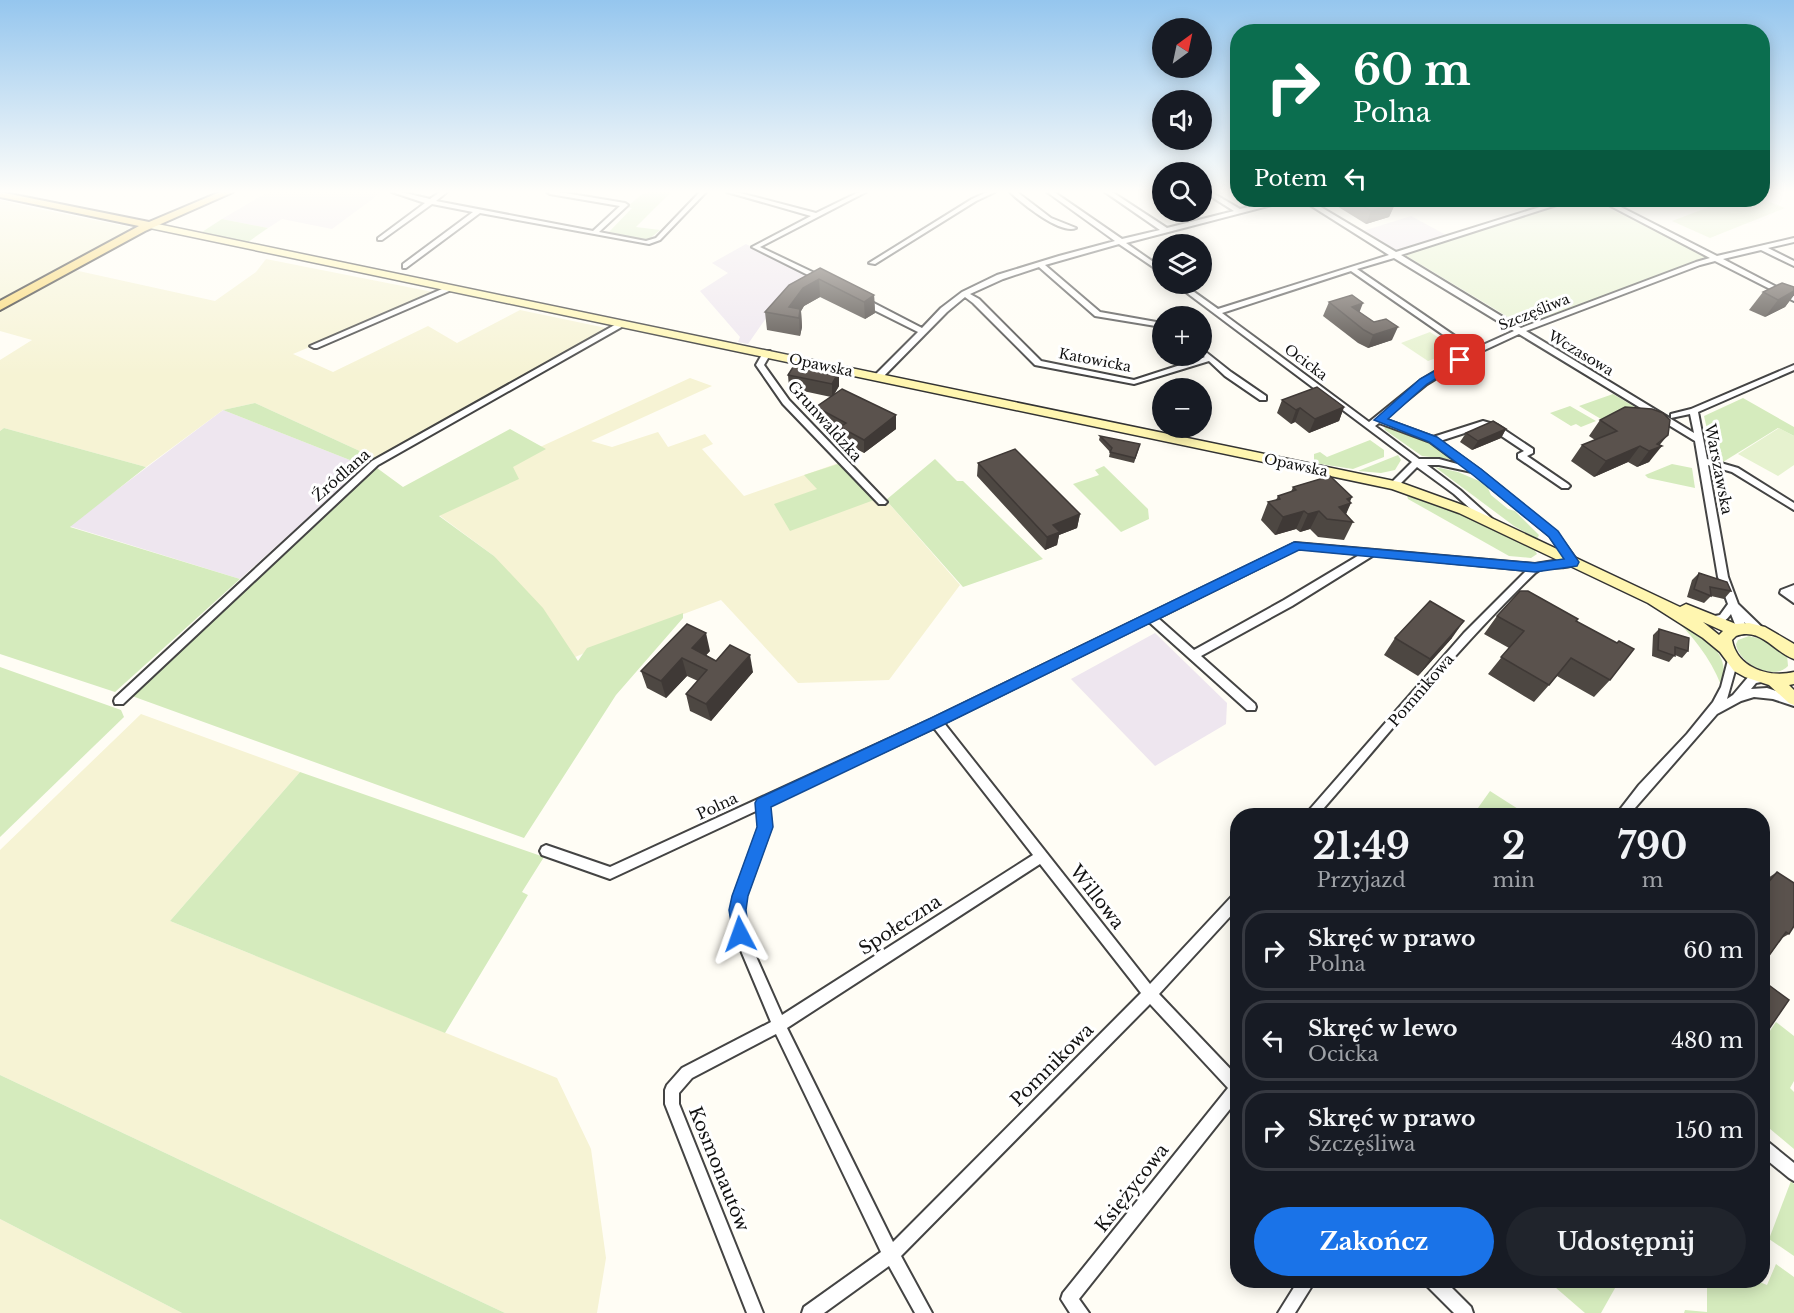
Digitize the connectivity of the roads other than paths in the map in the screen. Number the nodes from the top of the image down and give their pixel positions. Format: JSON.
{"nodes":[{"id":1,"x":96,"y":253,"type":"edge"},
{"id":2,"x":284,"y":253,"type":"edge"},
{"id":3,"x":423,"y":253,"type":"edge"},
{"id":4,"x":768,"y":253,"type":"edge"},
{"id":5,"x":889,"y":253,"type":"edge"},
{"id":6,"x":1080,"y":253,"type":"edge"},
{"id":7,"x":1138,"y":253,"type":"edge"},
{"id":8,"x":1393,"y":253,"type":"edge"},
{"id":9,"x":1401,"y":253,"type":"edge"},
{"id":10,"x":1709,"y":253,"type":"edge"},
{"id":11,"x":1739,"y":253,"type":"edge"},
{"id":12,"x":1773,"y":253,"type":"edge"},
{"id":13,"x":1396,"y":255,"type":"junction"},
{"id":14,"x":1718,"y":258,"type":"junction"},
{"id":15,"x":873,"y":263,"type":"dead end"},
{"id":16,"x":1040,"y":264,"type":"junction"},
{"id":17,"x":1152,"y":264,"type":"edge"},
{"id":18,"x":1794,"y":264,"type":"edge"},
{"id":19,"x":406,"y":266,"type":"dead end"},
{"id":20,"x":1352,"y":269,"type":"junction"},
{"id":21,"x":827,"y":283,"type":"edge"},
{"id":22,"x":452,"y":288,"type":"junction"},
{"id":23,"x":965,"y":294,"type":"junction"},
{"id":24,"x":1193,"y":294,"type":"edge"},
{"id":25,"x":853,"y":296,"type":"edge"},
{"id":26,"x":1794,"y":299,"type":"edge"},
{"id":27,"x":0,"y":306,"type":"edge"},
{"id":28,"x":1217,"y":312,"type":"junction"},
{"id":29,"x":1152,"y":323,"type":"edge"},
{"id":30,"x":623,"y":324,"type":"junction"},
{"id":31,"x":921,"y":330,"type":"junction"},
{"id":32,"x":1520,"y":331,"type":"junction"},
{"id":33,"x":314,"y":346,"type":"dead end"},
{"id":34,"x":1473,"y":352,"type":"junction"},
{"id":35,"x":767,"y":353,"type":"junction"},
{"id":36,"x":1212,"y":362,"type":"edge"},
{"id":37,"x":1185,"y":366,"type":"edge"},
{"id":38,"x":1794,"y":367,"type":"edge"},
{"id":39,"x":878,"y":377,"type":"junction"},
{"id":40,"x":1263,"y":398,"type":"dead end"},
{"id":41,"x":1694,"y":411,"type":"junction"},
{"id":42,"x":1380,"y":420,"type":"junction"},
{"id":43,"x":1674,"y":420,"type":"junction"},
{"id":44,"x":1695,"y":424,"type":"junction"},
{"id":45,"x":1370,"y":426,"type":"junction"},
{"id":46,"x":1697,"y":439,"type":"junction"},
{"id":47,"x":1433,"y":440,"type":"junction"},
{"id":48,"x":1702,"y":461,"type":"junction"},
{"id":49,"x":1417,"y":462,"type":"junction"},
{"id":50,"x":1477,"y":472,"type":"junction"},
{"id":51,"x":1394,"y":485,"type":"junction"},
{"id":52,"x":1565,"y":486,"type":"dead end"},
{"id":53,"x":882,"y":502,"type":"dead end"},
{"id":54,"x":1794,"y":507,"type":"edge"},
{"id":55,"x":1487,"y":519,"type":"junction"},
{"id":56,"x":1371,"y":553,"type":"junction"},
{"id":57,"x":1573,"y":562,"type":"junction"},
{"id":58,"x":1535,"y":567,"type":"junction"},
{"id":59,"x":1625,"y":586,"type":"junction"},
{"id":60,"x":1794,"y":589,"type":"edge"},
{"id":61,"x":1794,"y":599,"type":"edge"},
{"id":62,"x":1733,"y":604,"type":"junction"},
{"id":63,"x":1151,"y":618,"type":"junction"},
{"id":64,"x":1714,"y":620,"type":"junction"},
{"id":65,"x":1739,"y":629,"type":"junction"},
{"id":66,"x":1763,"y":632,"type":"junction"},
{"id":67,"x":1788,"y":641,"type":"edge"},
{"id":68,"x":1794,"y":652,"type":"edge"},
{"id":69,"x":1729,"y":654,"type":"junction"},
{"id":70,"x":1193,"y":655,"type":"junction"},
{"id":71,"x":1768,"y":679,"type":"junction"},
{"id":72,"x":1794,"y":679,"type":"edge"},
{"id":73,"x":1737,"y":698,"type":"junction"},
{"id":74,"x":1794,"y":700,"type":"edge"},
{"id":75,"x":119,"y":701,"type":"dead end"},
{"id":76,"x":1251,"y":707,"type":"dead end"},
{"id":77,"x":1714,"y":710,"type":"junction"},
{"id":78,"x":936,"y":722,"type":"junction"},
{"id":79,"x":763,"y":803,"type":"junction"},
{"id":80,"x":1317,"y":808,"type":"edge"},
{"id":81,"x":1627,"y":808,"type":"edge"},
{"id":82,"x":546,"y":851,"type":"dead end"},
{"id":83,"x":1041,"y":856,"type":"junction"},
{"id":84,"x":1230,"y":907,"type":"edge"},
{"id":85,"x":1150,"y":994,"type":"junction"},
{"id":86,"x":779,"y":1025,"type":"junction"},
{"id":87,"x":1230,"y":1080,"type":"edge"},
{"id":88,"x":1230,"y":1097,"type":"edge"},
{"id":89,"x":1770,"y":1153,"type":"edge"},
{"id":90,"x":1794,"y":1173,"type":"edge"},
{"id":91,"x":891,"y":1255,"type":"junction"},
{"id":92,"x":1302,"y":1288,"type":"edge"},
{"id":93,"x":1441,"y":1288,"type":"edge"},
{"id":94,"x":755,"y":1313,"type":"edge"},
{"id":95,"x":810,"y":1313,"type":"edge"},
{"id":96,"x":924,"y":1313,"type":"edge"},
{"id":97,"x":1081,"y":1313,"type":"edge"},
{"id":98,"x":1286,"y":1313,"type":"edge"},
{"id":99,"x":1465,"y":1313,"type":"edge"}],
"edges":[{"from":1,"to":27,"type":"main road"},
{"from":2,"to":22,"type":"main road","name":"Opawska"},
{"from":3,"to":19,"type":"street"},
{"from":4,"to":21,"type":"street"},
{"from":5,"to":15,"type":"street"},
{"from":6,"to":16,"type":"street"},
{"from":7,"to":17,"type":"street"},
{"from":8,"to":13,"type":"street","name":"Wczasowa"},
{"from":9,"to":13,"type":"street"},
{"from":10,"to":14,"type":"street"},
{"from":11,"to":14,"type":"street","name":"Szczęśliwa"},
{"from":12,"to":18,"type":"street"},
{"from":13,"to":20,"type":"street"},
{"from":13,"to":32,"type":"street","name":"Wczasowa"},
{"from":14,"to":26,"type":"street"},
{"from":14,"to":32,"type":"street","name":"Szczęśliwa"},
{"from":16,"to":23,"type":"street"},
{"from":16,"to":29,"type":"street"},
{"from":20,"to":28,"type":"street"},
{"from":20,"to":34,"type":"street"},
{"from":22,"to":30,"type":"main road","name":"Opawska"},
{"from":22,"to":33,"type":"street"},
{"from":23,"to":31,"type":"street"},
{"from":23,"to":37,"type":"street","name":"Katowicka"},
{"from":24,"to":28,"type":"street","name":"Ocicka"},
{"from":25,"to":31,"type":"street"},
{"from":28,"to":45,"type":"street","name":"Ocicka"},
{"from":30,"to":35,"type":"main road","name":"Opawska"},
{"from":30,"to":75,"type":"street","name":"Źródlana"},
{"from":31,"to":39,"type":"street"},
{"from":32,"to":34,"type":"street","name":"Szczęśliwa"},
{"from":32,"to":43,"type":"street","name":"Wczasowa"},
{"from":34,"to":42,"type":"street","name":"Szczęśliwa"},
{"from":35,"to":39,"type":"main road","name":"Opawska"},
{"from":35,"to":53,"type":"street","name":"Grunwaldzka"},
{"from":36,"to":40,"type":"street"},
{"from":38,"to":41,"type":"street","name":"Warszawska"},
{"from":39,"to":51,"type":"main road","name":"Opawska"},
{"from":41,"to":43,"type":"street"},
{"from":41,"to":44,"type":"street","name":"Warszawska"},
{"from":42,"to":45,"type":"street","name":"Szczęśliwa"},
{"from":42,"to":47,"type":"street"},
{"from":43,"to":44,"type":"street","name":"Wczasowa"},
{"from":43,"to":46,"type":"street","name":"Wczasowa"},
{"from":44,"to":46,"type":"street","name":"Warszawska"},
{"from":45,"to":49,"type":"street","name":"Ocicka"},
{"from":46,"to":48,"type":"street","name":"Warszawska"},
{"from":47,"to":50,"type":"street"},
{"from":47,"to":52,"type":"street"},
{"from":48,"to":54,"type":"street"},
{"from":48,"to":62,"type":"street","name":"Warszawska"},
{"from":49,"to":50,"type":"street"},
{"from":49,"to":51,"type":"street"},
{"from":49,"to":55,"type":"street","name":"Ocicka"},
{"from":50,"to":57,"type":"street"},
{"from":51,"to":55,"type":"main road","name":"Opawska"},
{"from":55,"to":57,"type":"main road","name":"Opawska"},
{"from":56,"to":58,"type":"street","name":"Polna"},
{"from":56,"to":63,"type":"street","name":"Polna"},
{"from":56,"to":70,"type":"street"},
{"from":57,"to":58,"type":"street","name":"Polna"},
{"from":57,"to":59,"type":"main road","name":"Opawska"},
{"from":58,"to":80,"type":"street","name":"Pomnikowa"},
{"from":59,"to":64,"type":"main road","name":"Opawska"},
{"from":59,"to":69,"type":"main road","name":"Opawska"},
{"from":60,"to":61,"type":"street"},
{"from":62,"to":64,"type":"street"},
{"from":62,"to":65,"type":"street","name":"Warszawska"},
{"from":62,"to":66,"type":"street","name":"Warszawska"},
{"from":63,"to":70,"type":"street"},
{"from":63,"to":78,"type":"street","name":"Polna"},
{"from":64,"to":65,"type":"main road","name":"Opawska"},
{"from":65,"to":66,"type":"main road","name":"Opawska"},
{"from":65,"to":69,"type":"main road"},
{"from":66,"to":67,"type":"main road","name":"Opawska"},
{"from":67,"to":68,"type":"main road","name":"Opawska"},
{"from":69,"to":71,"type":"main road","name":"Opawska"},
{"from":69,"to":77,"type":"street"},
{"from":70,"to":76,"type":"street"},
{"from":71,"to":72,"type":"main road"},
{"from":71,"to":73,"type":"street"},
{"from":71,"to":74,"type":"main road","name":"Opawska"},
{"from":73,"to":74,"type":"street"},
{"from":73,"to":77,"type":"street"},
{"from":77,"to":81,"type":"street"},
{"from":78,"to":79,"type":"street","name":"Polna"},
{"from":78,"to":83,"type":"street","name":"Willowa"},
{"from":79,"to":82,"type":"street","name":"Polna"},
{"from":79,"to":86,"type":"street"},
{"from":83,"to":85,"type":"street","name":"Willowa"},
{"from":83,"to":86,"type":"street","name":"Społeczna"},
{"from":84,"to":85,"type":"street","name":"Pomnikowa"},
{"from":85,"to":87,"type":"street","name":"Willowa"},
{"from":85,"to":91,"type":"street","name":"Pomnikowa"},
{"from":86,"to":91,"type":"street"},
{"from":86,"to":94,"type":"street","name":"Kosmonautów"},
{"from":88,"to":97,"type":"street","name":"Księżycowa"},
{"from":89,"to":90,"type":"street"},
{"from":91,"to":95,"type":"street"},
{"from":91,"to":96,"type":"street"},
{"from":92,"to":98,"type":"street"},
{"from":93,"to":99,"type":"street"}]}
